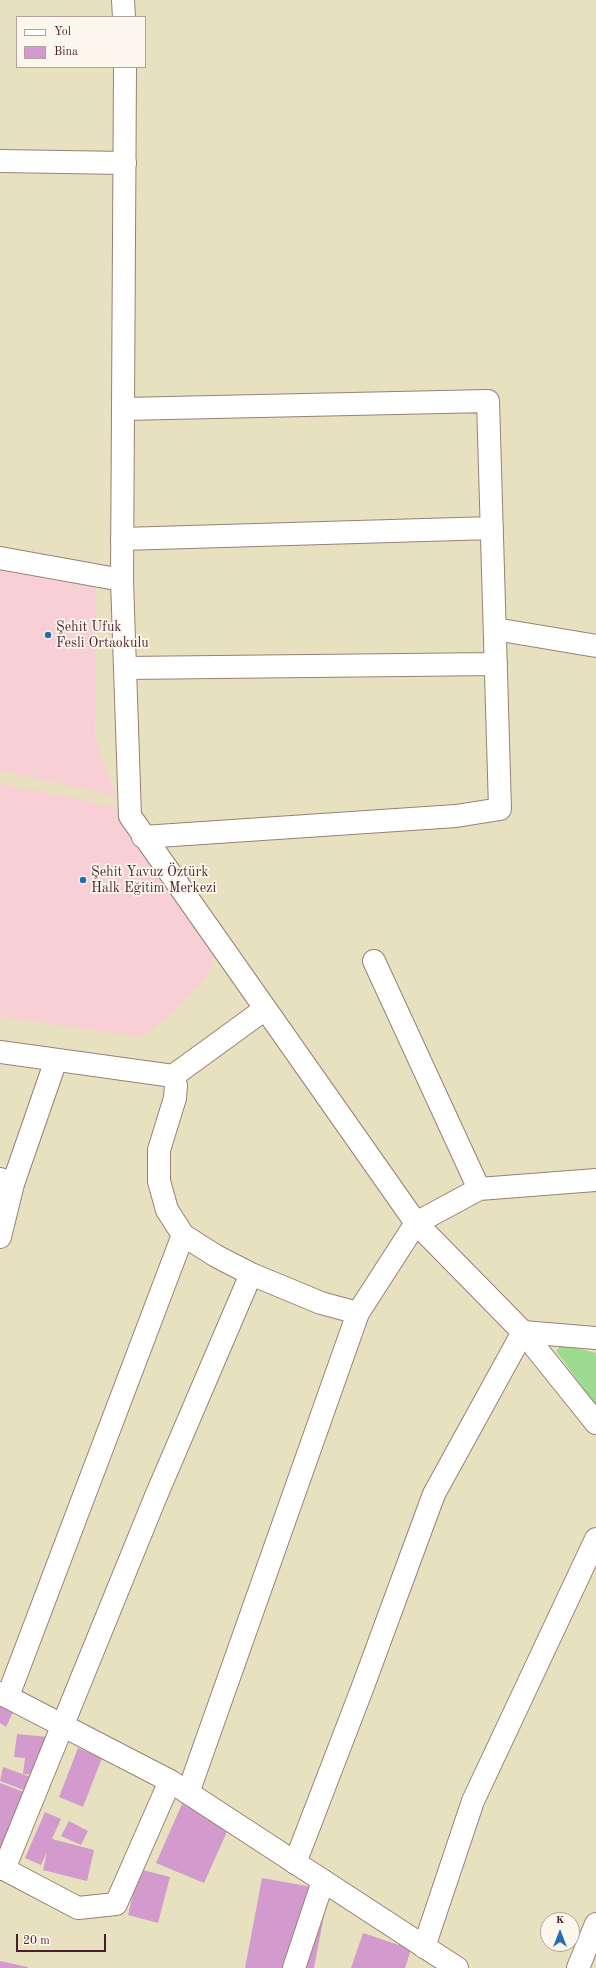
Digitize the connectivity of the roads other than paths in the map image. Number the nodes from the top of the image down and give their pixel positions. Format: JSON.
{"nodes":[{"id":1,"x":123,"y":0,"type":"edge"},
{"id":2,"x":124,"y":16,"type":"edge"},
{"id":3,"x":125,"y":68,"type":"edge"},
{"id":4,"x":0,"y":161,"type":"edge"},
{"id":5,"x":125,"y":163,"type":"junction"},
{"id":6,"x":123,"y":409,"type":"junction"},
{"id":7,"x":492,"y":528,"type":"junction"},
{"id":8,"x":122,"y":539,"type":"junction"},
{"id":9,"x":0,"y":558,"type":"edge"},
{"id":10,"x":122,"y":580,"type":"junction"},
{"id":11,"x":495,"y":629,"type":"junction"},
{"id":12,"x":596,"y":646,"type":"edge"},
{"id":13,"x":496,"y":664,"type":"junction"},
{"id":14,"x":125,"y":668,"type":"junction"},
{"id":15,"x":143,"y":837,"type":"junction"},
{"id":16,"x":374,"y":961,"type":"dead end"},
{"id":17,"x":265,"y":1009,"type":"junction"},
{"id":18,"x":0,"y":1052,"type":"edge"},
{"id":19,"x":56,"y":1060,"type":"junction"},
{"id":20,"x":173,"y":1076,"type":"junction"},
{"id":21,"x":596,"y":1180,"type":"edge"},
{"id":22,"x":7,"y":1181,"type":"edge"},
{"id":23,"x":479,"y":1190,"type":"junction"},
{"id":24,"x":416,"y":1223,"type":"junction"},
{"id":25,"x":183,"y":1234,"type":"junction"},
{"id":26,"x":0,"y":1237,"type":"edge"},
{"id":27,"x":251,"y":1274,"type":"junction"},
{"id":28,"x":358,"y":1313,"type":"junction"},
{"id":29,"x":523,"y":1332,"type":"junction"},
{"id":30,"x":596,"y":1338,"type":"edge"},
{"id":31,"x":596,"y":1423,"type":"edge"},
{"id":32,"x":596,"y":1539,"type":"edge"},
{"id":33,"x":4,"y":1694,"type":"edge"},
{"id":34,"x":63,"y":1726,"type":"junction"},
{"id":35,"x":179,"y":1787,"type":"junction"},
{"id":36,"x":295,"y":1863,"type":"junction"},
{"id":37,"x":2,"y":1869,"type":"edge"},
{"id":38,"x":323,"y":1881,"type":"junction"},
{"id":39,"x":596,"y":1924,"type":"edge"},
{"id":40,"x":424,"y":1947,"type":"junction"},
{"id":41,"x":294,"y":1968,"type":"edge"},
{"id":42,"x":456,"y":1968,"type":"edge"},
{"id":43,"x":578,"y":1968,"type":"edge"}],
"edges":[{"from":1,"to":2,"type":"street"},
{"from":3,"to":5,"type":"street"},
{"from":4,"to":5,"type":"street"},
{"from":5,"to":6,"type":"street"},
{"from":6,"to":7,"type":"street"},
{"from":6,"to":8,"type":"street"},
{"from":7,"to":8,"type":"street"},
{"from":7,"to":11,"type":"street"},
{"from":8,"to":10,"type":"street"},
{"from":9,"to":10,"type":"street"},
{"from":10,"to":14,"type":"street"},
{"from":11,"to":12,"type":"street"},
{"from":11,"to":13,"type":"street"},
{"from":13,"to":14,"type":"street"},
{"from":13,"to":15,"type":"street"},
{"from":14,"to":15,"type":"street"},
{"from":15,"to":17,"type":"street"},
{"from":16,"to":23,"type":"street"},
{"from":17,"to":20,"type":"street"},
{"from":17,"to":24,"type":"street"},
{"from":18,"to":19,"type":"street"},
{"from":19,"to":20,"type":"street"},
{"from":19,"to":22,"type":"street"},
{"from":20,"to":25,"type":"street"},
{"from":21,"to":23,"type":"street"},
{"from":22,"to":26,"type":"street"},
{"from":23,"to":24,"type":"street"},
{"from":24,"to":28,"type":"street"},
{"from":24,"to":29,"type":"street"},
{"from":25,"to":27,"type":"street"},
{"from":25,"to":33,"type":"street"},
{"from":27,"to":28,"type":"street"},
{"from":27,"to":34,"type":"street"},
{"from":28,"to":35,"type":"street"},
{"from":29,"to":30,"type":"street"},
{"from":29,"to":31,"type":"street"},
{"from":29,"to":36,"type":"street"},
{"from":32,"to":40,"type":"street"},
{"from":33,"to":34,"type":"street"},
{"from":34,"to":35,"type":"street"},
{"from":34,"to":37,"type":"street"},
{"from":35,"to":36,"type":"street"},
{"from":35,"to":37,"type":"street"},
{"from":36,"to":38,"type":"street"},
{"from":38,"to":40,"type":"street"},
{"from":38,"to":41,"type":"street"},
{"from":39,"to":43,"type":"street"},
{"from":40,"to":42,"type":"street"}]}
